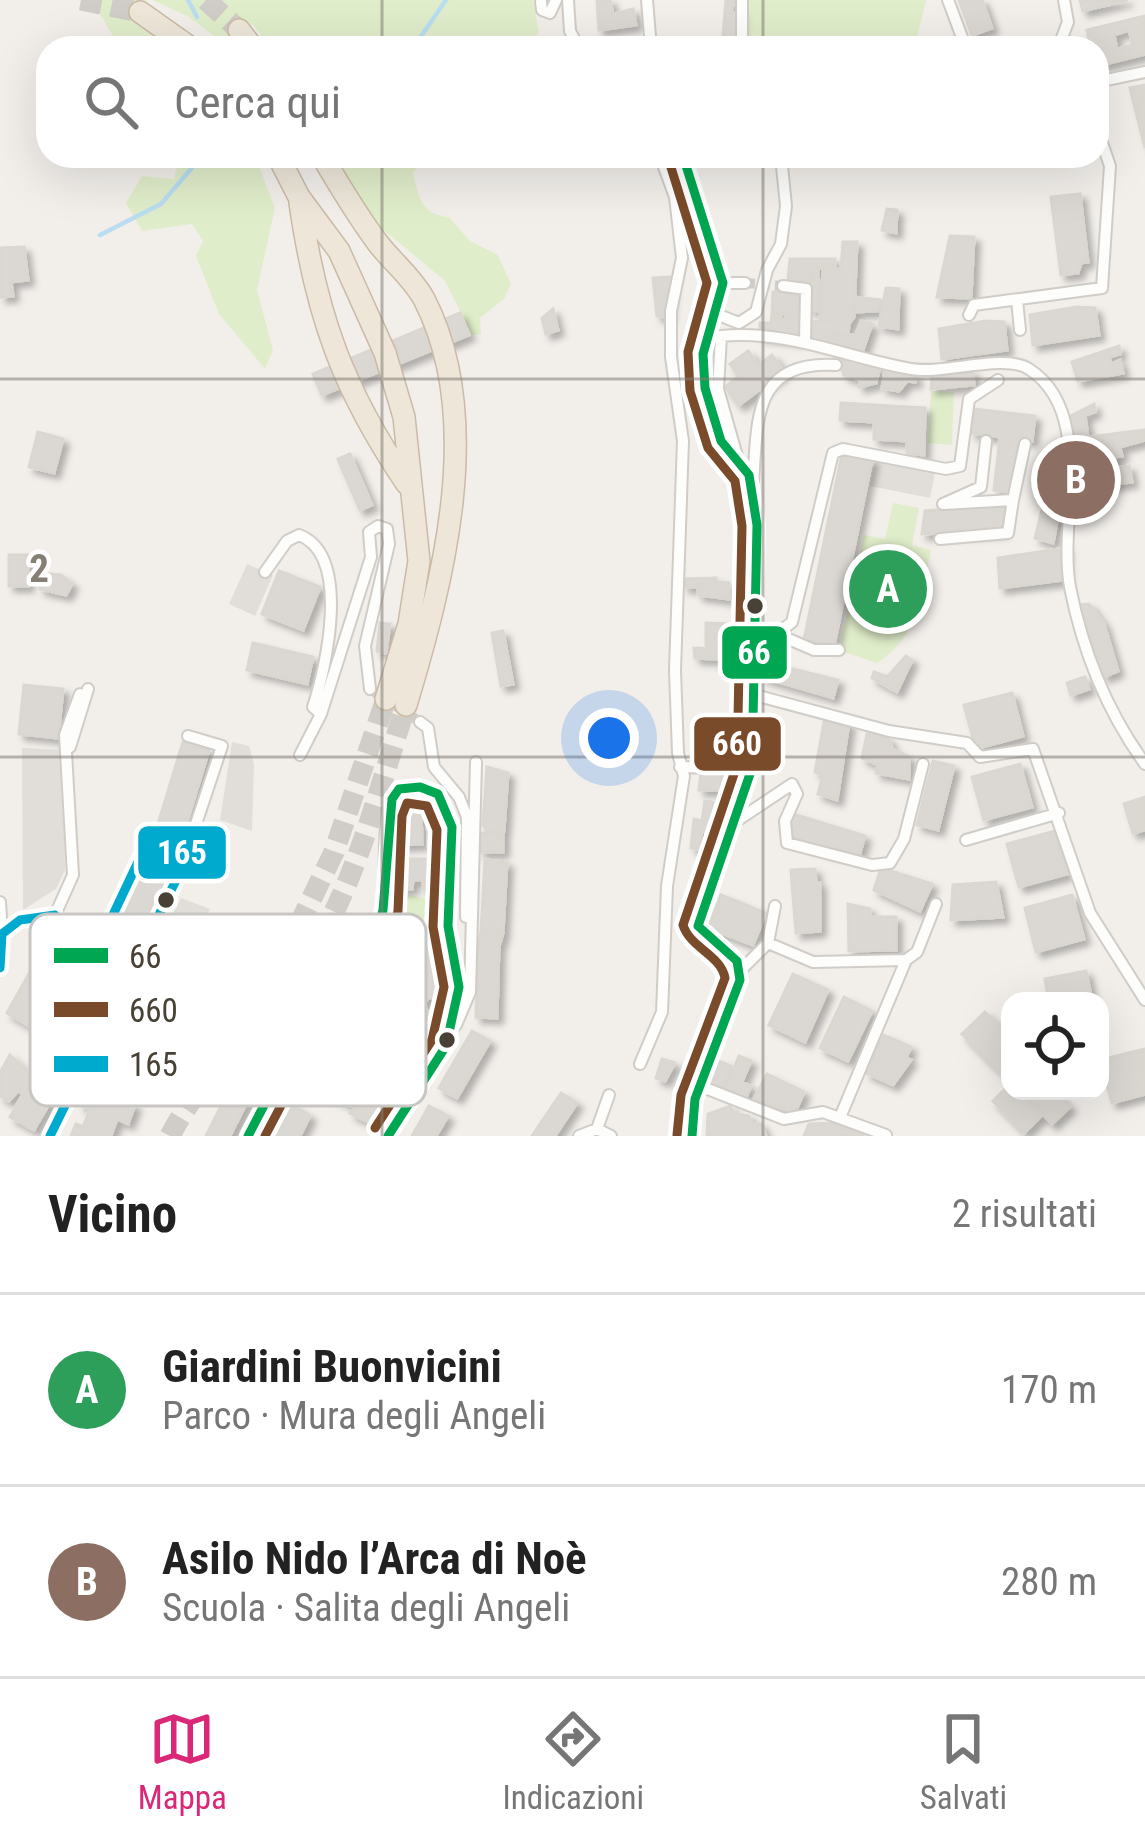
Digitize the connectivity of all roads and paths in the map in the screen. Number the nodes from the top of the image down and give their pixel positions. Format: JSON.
{"nodes":[{"id":1,"x":556,"y":0,"type":"edge"},
{"id":2,"x":568,"y":0,"type":"edge"},
{"id":3,"x":647,"y":0,"type":"edge"},
{"id":4,"x":947,"y":0,"type":"edge"},
{"id":5,"x":1064,"y":0,"type":"edge"},
{"id":6,"x":541,"y":2,"type":"edge"},
{"id":7,"x":742,"y":2,"type":"edge"},
{"id":8,"x":140,"y":12,"type":"dead end"},
{"id":9,"x":174,"y":36,"type":"edge"},
{"id":10,"x":572,"y":36,"type":"edge"},
{"id":11,"x":650,"y":36,"type":"edge"},
{"id":12,"x":742,"y":36,"type":"edge"},
{"id":13,"x":961,"y":36,"type":"edge"},
{"id":14,"x":1064,"y":36,"type":"edge"},
{"id":15,"x":1145,"y":72,"type":"edge"},
{"id":16,"x":1109,"y":80,"type":"edge"},
{"id":17,"x":1109,"y":163,"type":"edge"},
{"id":18,"x":284,"y":168,"type":"edge"},
{"id":19,"x":330,"y":168,"type":"edge"},
{"id":20,"x":664,"y":168,"type":"edge"},
{"id":21,"x":687,"y":168,"type":"edge"},
{"id":22,"x":781,"y":168,"type":"edge"},
{"id":23,"x":299,"y":197,"type":"junction"},
{"id":24,"x":723,"y":283,"type":"junction"},
{"id":25,"x":746,"y":283,"type":"tunnel mouth"},
{"id":26,"x":783,"y":286,"type":"dead end"},
{"id":27,"x":1017,"y":300,"type":"junction"},
{"id":28,"x":716,"y":314,"type":"junction"},
{"id":29,"x":969,"y":315,"type":"dead end"},
{"id":30,"x":1020,"y":330,"type":"dead end"},
{"id":31,"x":805,"y":343,"type":"junction"},
{"id":32,"x":836,"y":365,"type":"dead end"},
{"id":33,"x":998,"y":380,"type":"dead end"},
{"id":34,"x":965,"y":438,"type":"junction"},
{"id":35,"x":1025,"y":444,"type":"dead end"},
{"id":36,"x":737,"y":459,"type":"junction"},
{"id":37,"x":753,"y":485,"type":"junction"},
{"id":38,"x":411,"y":489,"type":"junction"},
{"id":39,"x":1013,"y":500,"type":"junction"},
{"id":40,"x":940,"y":539,"type":"dead end"},
{"id":41,"x":265,"y":572,"type":"dead end"},
{"id":42,"x":757,"y":630,"type":"junction"},
{"id":43,"x":777,"y":634,"type":"junction"},
{"id":44,"x":838,"y":650,"type":"dead end"},
{"id":45,"x":84,"y":692,"type":"dead end"},
{"id":46,"x":755,"y":695,"type":"junction"},
{"id":47,"x":395,"y":704,"type":"junction"},
{"id":48,"x":321,"y":714,"type":"junction"},
{"id":49,"x":188,"y":736,"type":"dead end"},
{"id":50,"x":300,"y":755,"type":"dead end"},
{"id":51,"x":476,"y":762,"type":"dead end"},
{"id":52,"x":923,"y":764,"type":"dead end"},
{"id":53,"x":1145,"y":764,"type":"edge"},
{"id":54,"x":680,"y":767,"type":"junction"},
{"id":55,"x":717,"y":768,"type":"dead end"},
{"id":56,"x":1059,"y":813,"type":"junction"},
{"id":57,"x":738,"y":820,"type":"junction"},
{"id":58,"x":966,"y":840,"type":"dead end"},
{"id":59,"x":185,"y":856,"type":"junction"},
{"id":60,"x":0,"y":902,"type":"edge"},
{"id":61,"x":936,"y":904,"type":"dead end"},
{"id":62,"x":776,"y":906,"type":"dead end"},
{"id":63,"x":55,"y":914,"type":"edge"},
{"id":64,"x":113,"y":914,"type":"edge"},
{"id":65,"x":157,"y":914,"type":"edge"},
{"id":66,"x":381,"y":914,"type":"edge"},
{"id":67,"x":30,"y":918,"type":"edge"},
{"id":68,"x":468,"y":932,"type":"junction"},
{"id":69,"x":2,"y":934,"type":"edge"},
{"id":70,"x":768,"y":943,"type":"junction"},
{"id":71,"x":905,"y":960,"type":"junction"},
{"id":72,"x":0,"y":968,"type":"edge"},
{"id":73,"x":741,"y":970,"type":"junction"},
{"id":74,"x":1145,"y":1000,"type":"edge"},
{"id":75,"x":452,"y":1031,"type":"junction"},
{"id":76,"x":640,"y":1064,"type":"dead end"},
{"id":77,"x":426,"y":1078,"type":"edge"},
{"id":78,"x":700,"y":1086,"type":"junction"},
{"id":79,"x":609,"y":1095,"type":"dead end"},
{"id":80,"x":64,"y":1106,"type":"edge"},
{"id":81,"x":264,"y":1106,"type":"edge"},
{"id":82,"x":410,"y":1106,"type":"edge"},
{"id":83,"x":841,"y":1115,"type":"junction"},
{"id":84,"x":597,"y":1129,"type":"junction"},
{"id":85,"x":886,"y":1135,"type":"edge"},
{"id":86,"x":50,"y":1136,"type":"edge"},
{"id":87,"x":248,"y":1136,"type":"edge"},
{"id":88,"x":388,"y":1136,"type":"edge"},
{"id":89,"x":579,"y":1136,"type":"edge"},
{"id":90,"x":611,"y":1136,"type":"edge"},
{"id":91,"x":692,"y":1136,"type":"edge"}],
"edges":[{"from":1,"to":6,"type":"street"},
{"from":2,"to":10,"type":"street"},
{"from":3,"to":11,"type":"street"},
{"from":4,"to":13,"type":"street"},
{"from":5,"to":14,"type":"street"},
{"from":7,"to":12,"type":"street"},
{"from":8,"to":9,"type":"highway"},
{"from":15,"to":16,"type":"street"},
{"from":17,"to":27,"type":"street"},
{"from":18,"to":23,"type":"highway"},
{"from":19,"to":47,"type":"highway"},
{"from":20,"to":54,"type":"street"},
{"from":21,"to":24,"type":"street"},
{"from":22,"to":28,"type":"street"},
{"from":23,"to":38,"type":"highway"},
{"from":23,"to":38,"type":"highway"},
{"from":24,"to":25,"type":"street"},
{"from":24,"to":28,"type":"street"},
{"from":26,"to":31,"type":"street"},
{"from":27,"to":29,"type":"street"},
{"from":27,"to":30,"type":"street"},
{"from":28,"to":36,"type":"street"},
{"from":31,"to":36,"type":"street"},
{"from":31,"to":53,"type":"street"},
{"from":32,"to":37,"type":"street"},
{"from":33,"to":34,"type":"street"},
{"from":34,"to":39,"type":"street"},
{"from":34,"to":43,"type":"street"},
{"from":35,"to":39,"type":"street"},
{"from":36,"to":37,"type":"street"},
{"from":37,"to":42,"type":"street"},
{"from":38,"to":47,"type":"highway"},
{"from":39,"to":40,"type":"street"},
{"from":41,"to":48,"type":"street"},
{"from":42,"to":43,"type":"street"},
{"from":42,"to":46,"type":"street"},
{"from":43,"to":44,"type":"street"},
{"from":45,"to":63,"type":"street"},
{"from":46,"to":56,"type":"street"},
{"from":46,"to":57,"type":"street"},
{"from":47,"to":48,"type":"street"},
{"from":47,"to":68,"type":"street"},
{"from":48,"to":50,"type":"street"},
{"from":49,"to":59,"type":"street"},
{"from":51,"to":68,"type":"street"},
{"from":52,"to":57,"type":"street"},
{"from":54,"to":55,"type":"street"},
{"from":54,"to":76,"type":"street"},
{"from":56,"to":58,"type":"street"},
{"from":56,"to":74,"type":"street"},
{"from":57,"to":73,"type":"street"},
{"from":59,"to":64,"type":"street"},
{"from":59,"to":65,"type":"street"},
{"from":60,"to":69,"type":"street"},
{"from":61,"to":71,"type":"street"},
{"from":62,"to":70,"type":"street"},
{"from":66,"to":75,"type":"street"},
{"from":67,"to":69,"type":"street"},
{"from":68,"to":75,"type":"street"},
{"from":69,"to":72,"type":"street"},
{"from":70,"to":71,"type":"street"},
{"from":70,"to":73,"type":"street"},
{"from":71,"to":83,"type":"street"},
{"from":73,"to":78,"type":"street"},
{"from":75,"to":77,"type":"street"},
{"from":78,"to":83,"type":"street"},
{"from":78,"to":91,"type":"street"},
{"from":79,"to":84,"type":"street"},
{"from":80,"to":86,"type":"street"},
{"from":81,"to":87,"type":"street"},
{"from":82,"to":88,"type":"street"},
{"from":83,"to":85,"type":"street"},
{"from":84,"to":89,"type":"street"},
{"from":84,"to":90,"type":"street"}]}
